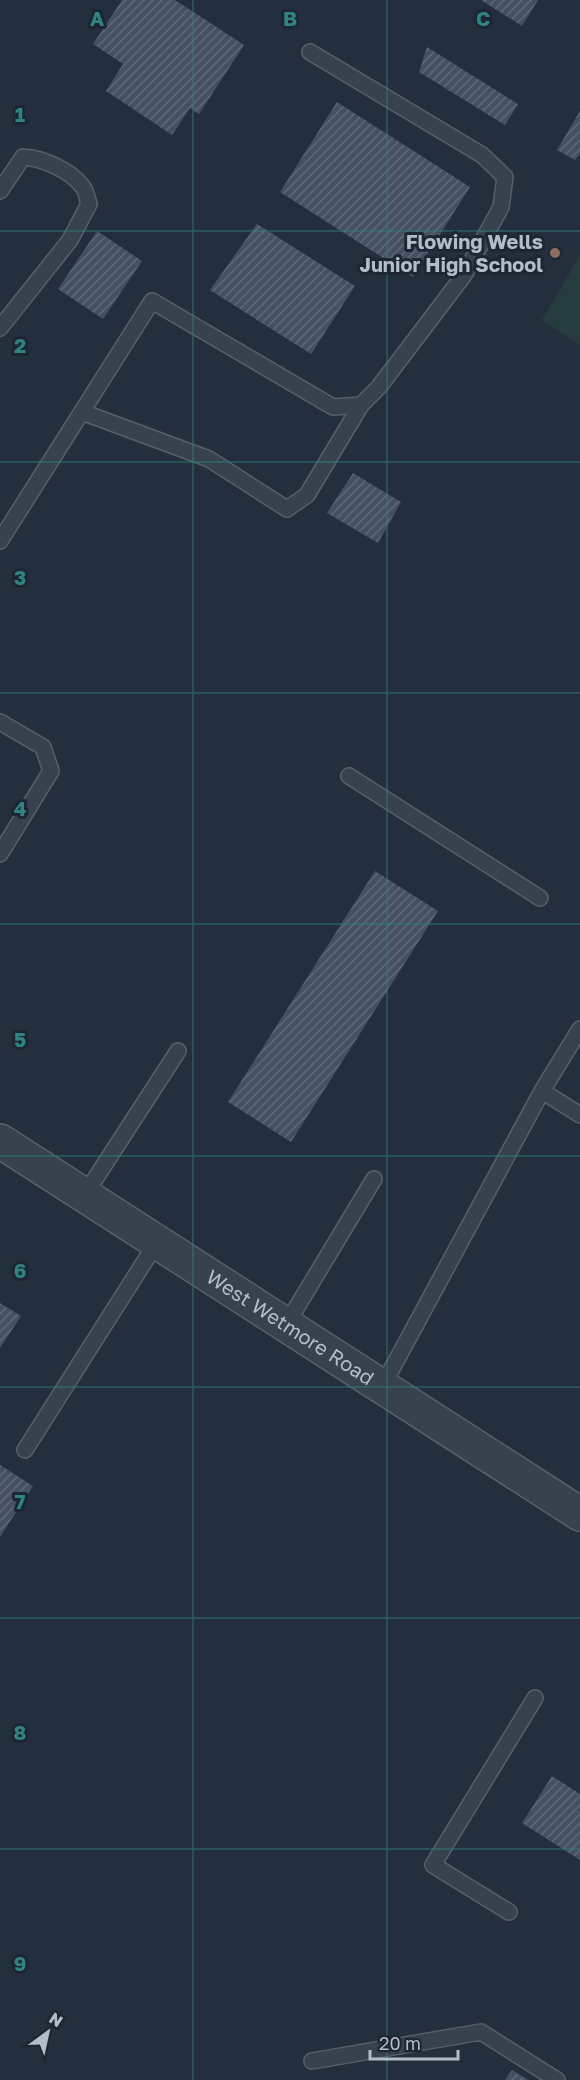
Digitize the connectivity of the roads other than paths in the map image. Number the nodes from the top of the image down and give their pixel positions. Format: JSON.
{"nodes":[{"id":1,"x":310,"y":52,"type":"dead end"},
{"id":2,"x":0,"y":191,"type":"edge"},
{"id":3,"x":0,"y":328,"type":"edge"},
{"id":4,"x":361,"y":405,"type":"junction"},
{"id":5,"x":82,"y":412,"type":"junction"},
{"id":6,"x":0,"y":541,"type":"edge"},
{"id":7,"x":0,"y":722,"type":"edge"},
{"id":8,"x":349,"y":776,"type":"dead end"},
{"id":9,"x":0,"y":854,"type":"edge"},
{"id":10,"x":540,"y":898,"type":"dead end"},
{"id":11,"x":580,"y":1029,"type":"edge"},
{"id":12,"x":178,"y":1051,"type":"dead end"},
{"id":13,"x":542,"y":1091,"type":"junction"},
{"id":14,"x":580,"y":1115,"type":"edge"},
{"id":15,"x":0,"y":1142,"type":"edge"},
{"id":16,"x":374,"y":1179,"type":"dead end"},
{"id":17,"x":84,"y":1196,"type":"junction"},
{"id":18,"x":157,"y":1242,"type":"junction"},
{"id":19,"x":286,"y":1325,"type":"junction"},
{"id":20,"x":382,"y":1387,"type":"junction"},
{"id":21,"x":25,"y":1450,"type":"dead end"},
{"id":22,"x":580,"y":1514,"type":"edge"},
{"id":23,"x":535,"y":1698,"type":"dead end"},
{"id":24,"x":509,"y":1912,"type":"dead end"},
{"id":25,"x":312,"y":2061,"type":"dead end"},
{"id":26,"x":557,"y":2080,"type":"edge"}],
"edges":[{"from":1,"to":4,"type":"lane"},
{"from":2,"to":3,"type":"lane"},
{"from":4,"to":5,"type":"lane"},
{"from":4,"to":5,"type":"lane"},
{"from":5,"to":6,"type":"lane"},
{"from":7,"to":9,"type":"lane"},
{"from":8,"to":10,"type":"lane"},
{"from":11,"to":13,"type":"lane"},
{"from":12,"to":17,"type":"lane"},
{"from":13,"to":14,"type":"lane"},
{"from":13,"to":20,"type":"lane"},
{"from":15,"to":17,"type":"street","name":"West Wetmore Road"},
{"from":16,"to":19,"type":"lane"},
{"from":17,"to":18,"type":"street","name":"West Wetmore Road"},
{"from":18,"to":19,"type":"street","name":"West Wetmore Road"},
{"from":18,"to":21,"type":"lane"},
{"from":19,"to":20,"type":"street","name":"West Wetmore Road"},
{"from":20,"to":22,"type":"street","name":"West Wetmore Road"},
{"from":23,"to":24,"type":"lane"},
{"from":25,"to":26,"type":"lane"}]}
